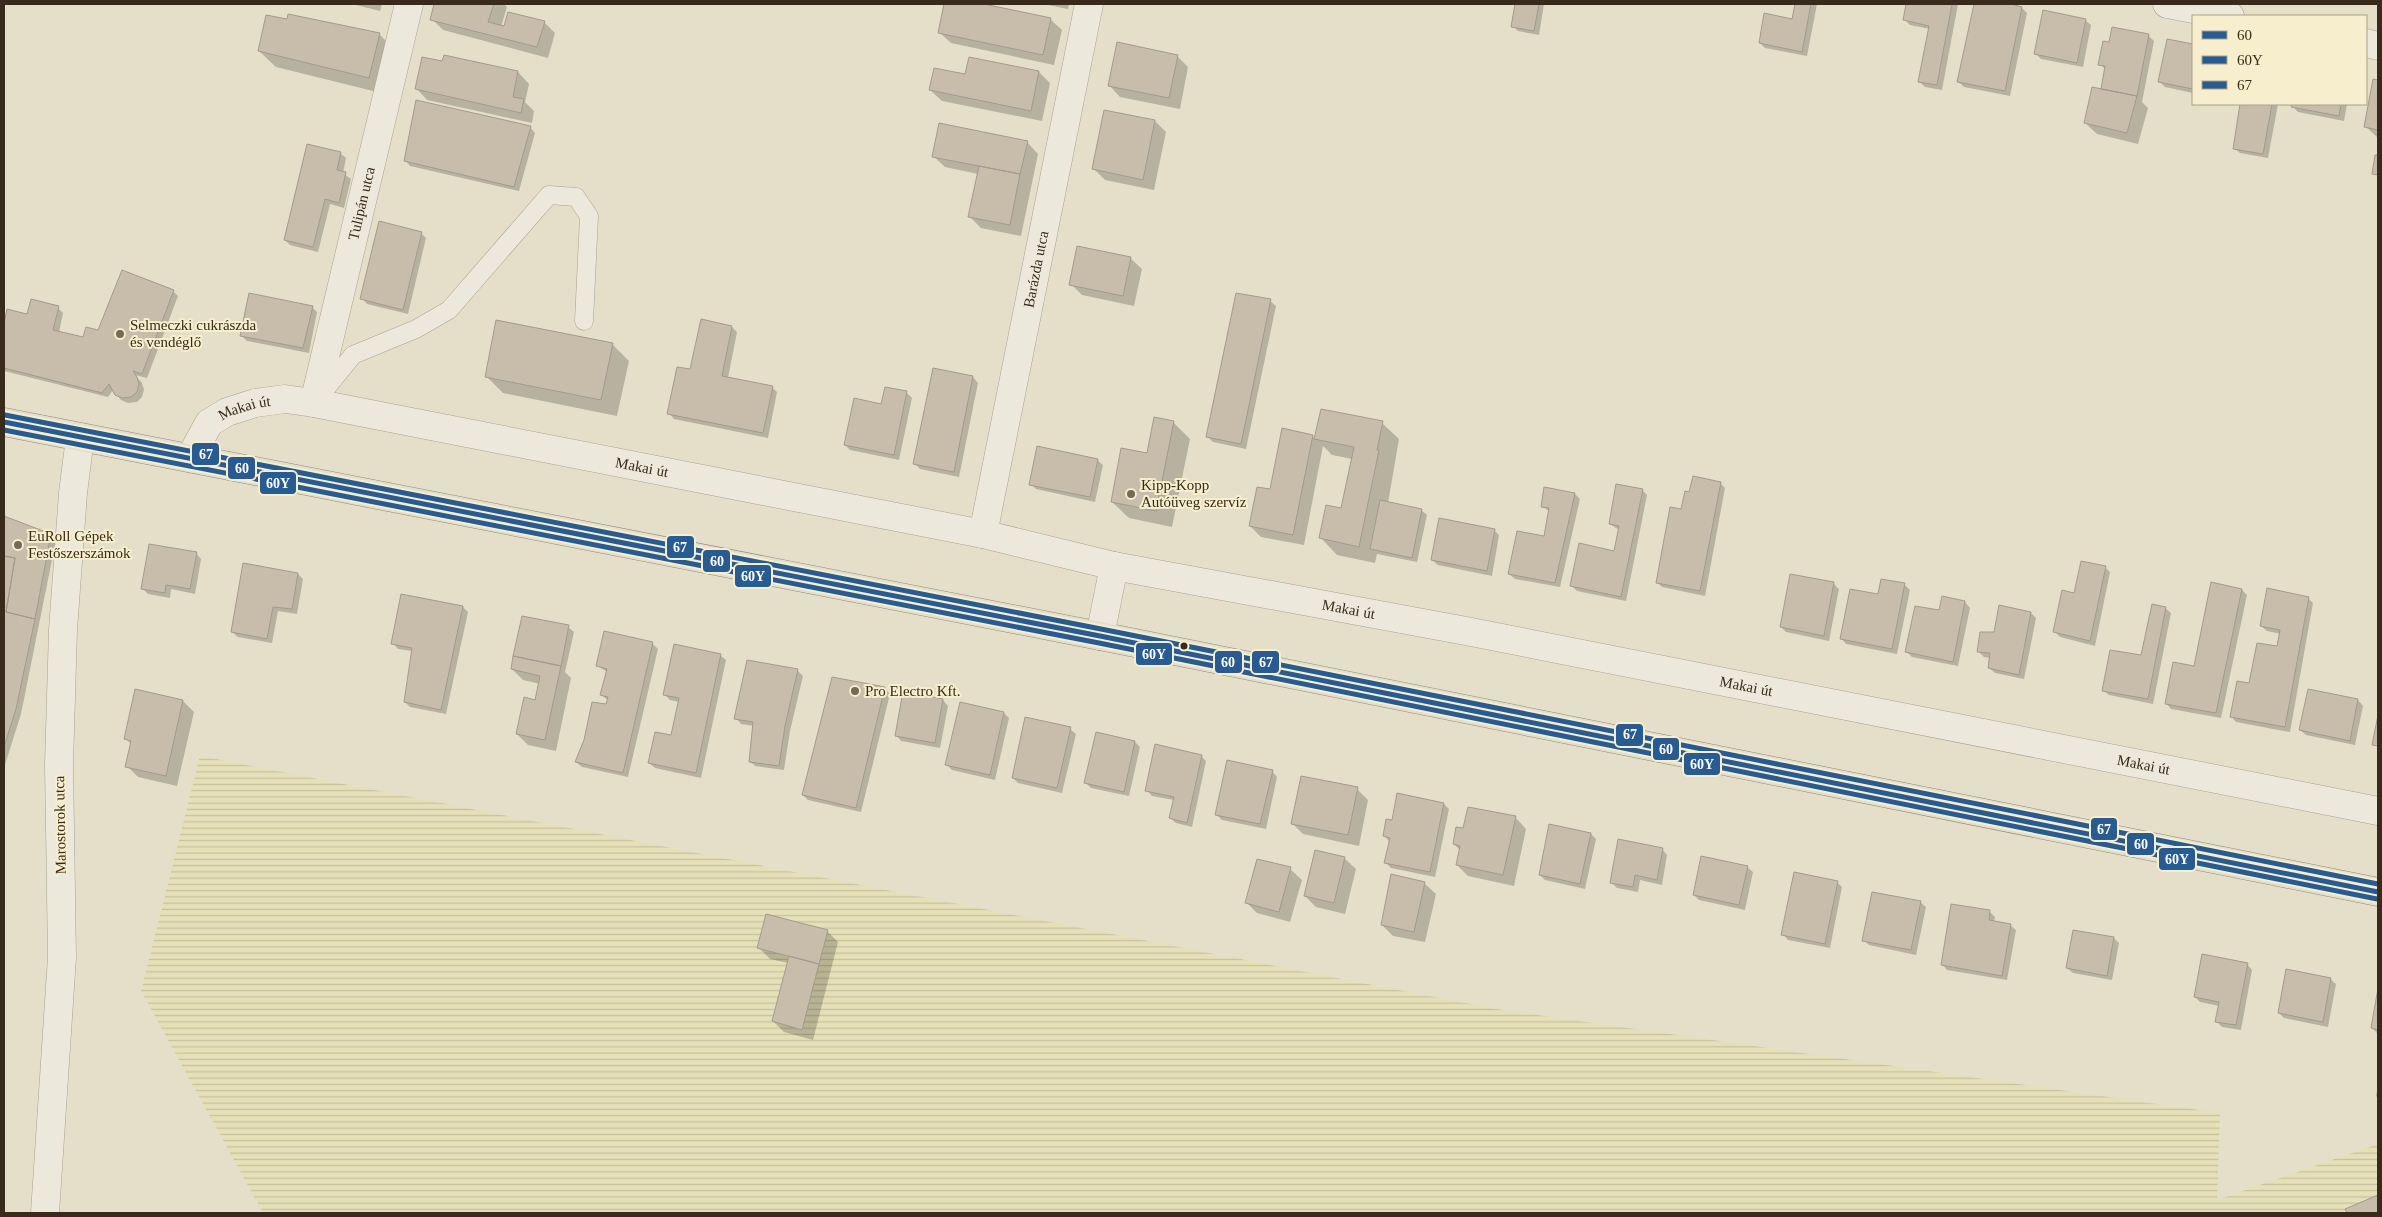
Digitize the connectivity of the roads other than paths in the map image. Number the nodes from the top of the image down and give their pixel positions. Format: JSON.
{"nodes":[{"id":1,"x":409,"y":4,"type":"edge"},
{"id":2,"x":1089,"y":4,"type":"edge"},
{"id":3,"x":2167,"y":4,"type":"edge"},
{"id":4,"x":2225,"y":15,"type":"edge"},
{"id":5,"x":584,"y":321,"type":"dead end"},
{"id":6,"x":314,"y":403,"type":"junction"},
{"id":7,"x":4,"y":422,"type":"edge"},
{"id":8,"x":80,"y":438,"type":"junction"},
{"id":9,"x":190,"y":458,"type":"junction"},
{"id":10,"x":983,"y":534,"type":"junction"},
{"id":11,"x":1114,"y":566,"type":"junction"},
{"id":12,"x":1100,"y":636,"type":"junction"},
{"id":13,"x":2378,"y":811,"type":"edge"},
{"id":14,"x":2378,"y":892,"type":"edge"},
{"id":15,"x":45,"y":1213,"type":"edge"}],
"edges":[{"from":1,"to":6,"type":"street","name":"Tulipán utca"},
{"from":2,"to":10,"type":"street","name":"Barázda utca"},
{"from":3,"to":4,"type":"street"},
{"from":5,"to":6,"type":"lane"},
{"from":6,"to":9,"type":"street","name":"Makai út"},
{"from":6,"to":10,"type":"street","name":"Makai út"},
{"from":7,"to":8,"type":"main road"},
{"from":8,"to":9,"type":"main road"},
{"from":8,"to":15,"type":"street","name":"Marostorok utca"},
{"from":9,"to":12,"type":"main road"},
{"from":10,"to":11,"type":"street","name":"Makai út"},
{"from":11,"to":12,"type":"street"},
{"from":11,"to":13,"type":"street","name":"Makai út"},
{"from":12,"to":14,"type":"main road"}]}
